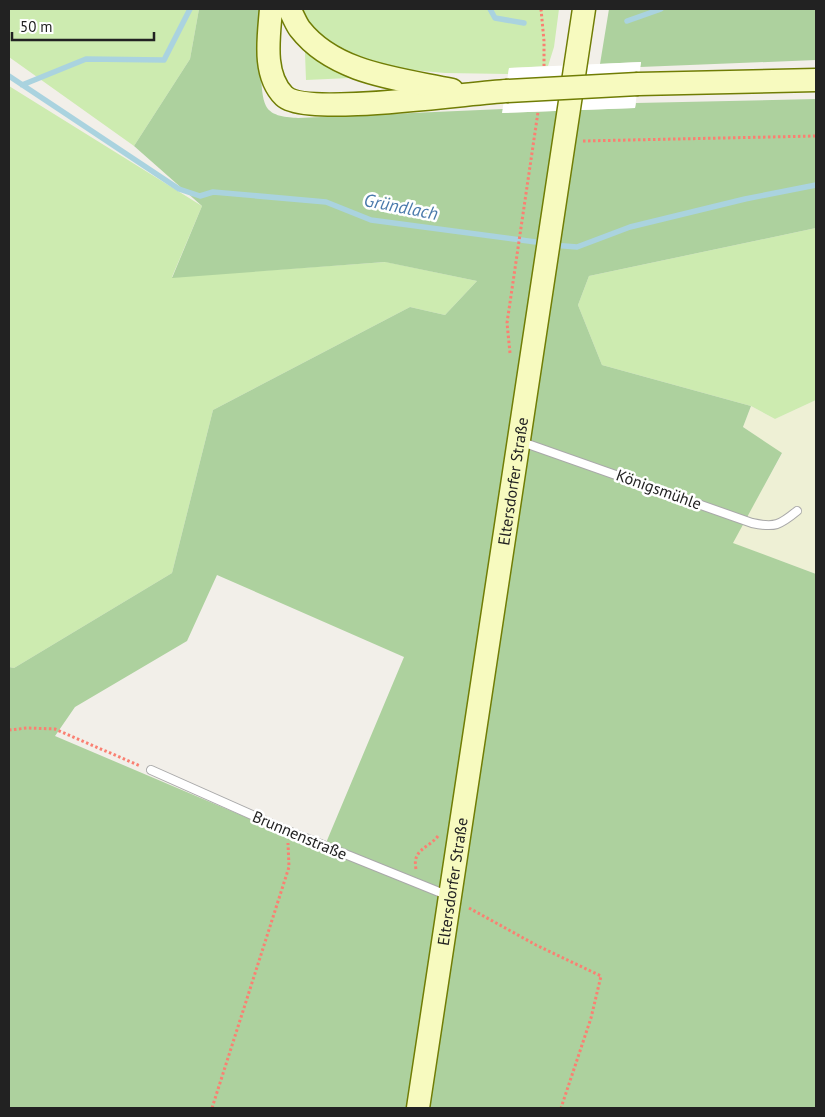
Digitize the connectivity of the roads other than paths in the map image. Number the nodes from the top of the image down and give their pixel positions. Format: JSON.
{"nodes":[{"id":1,"x":272,"y":9,"type":"edge"},
{"id":2,"x":289,"y":9,"type":"edge"},
{"id":3,"x":584,"y":9,"type":"edge"},
{"id":4,"x":816,"y":80,"type":"edge"},
{"id":5,"x":466,"y":93,"type":"junction"},
{"id":6,"x":518,"y":440,"type":"junction"},
{"id":7,"x":797,"y":511,"type":"dead end"},
{"id":8,"x":151,"y":770,"type":"road end"},
{"id":9,"x":450,"y":897,"type":"junction"},
{"id":10,"x":418,"y":1108,"type":"edge"}],
"edges":[{"from":1,"to":5,"type":"main road"},
{"from":2,"to":5,"type":"main road"},
{"from":3,"to":6,"type":"main road","name":"Eltersdorfer Straße"},
{"from":4,"to":5,"type":"main road","bridge":true},
{"from":6,"to":7,"type":"lane","name":"Königsmühle"},
{"from":6,"to":9,"type":"main road","name":"Eltersdorfer Straße"},
{"from":8,"to":9,"type":"lane","name":"Brunnenstraße"},
{"from":9,"to":10,"type":"main road","name":"Eltersdorfer Straße"}]}
